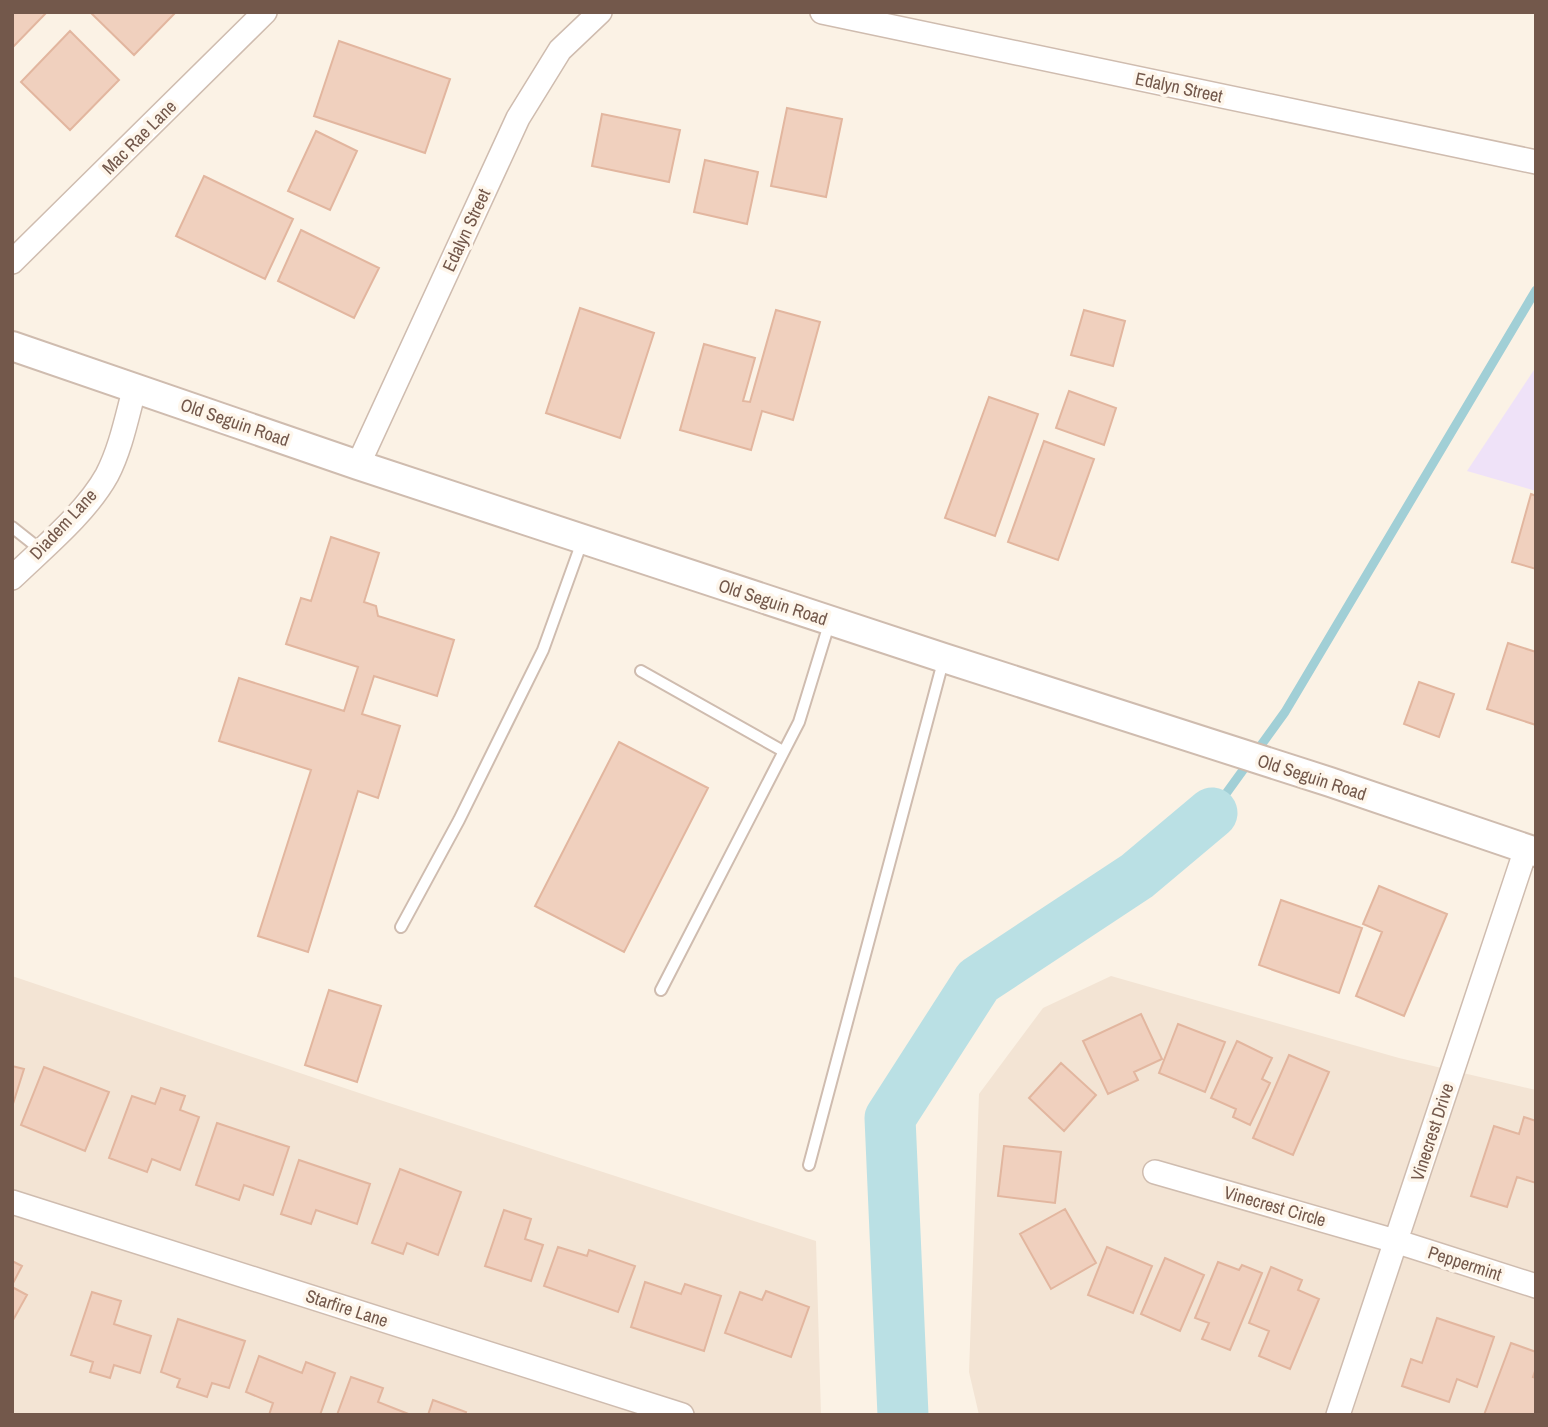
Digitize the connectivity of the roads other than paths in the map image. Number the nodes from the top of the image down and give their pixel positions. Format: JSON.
{"nodes":[{"id":1,"x":265,"y":12,"type":"edge"},
{"id":2,"x":600,"y":12,"type":"edge"},
{"id":3,"x":822,"y":12,"type":"edge"},
{"id":4,"x":1536,"y":162,"type":"edge"},
{"id":5,"x":12,"y":262,"type":"edge"},
{"id":6,"x":12,"y":347,"type":"edge"},
{"id":7,"x":135,"y":387,"type":"junction"},
{"id":8,"x":358,"y":465,"type":"junction"},
{"id":9,"x":12,"y":527,"type":"edge"},
{"id":10,"x":583,"y":539,"type":"junction"},
{"id":11,"x":41,"y":550,"type":"junction"},
{"id":12,"x":12,"y":578,"type":"edge"},
{"id":13,"x":830,"y":621,"type":"junction"},
{"id":14,"x":944,"y":658,"type":"junction"},
{"id":15,"x":641,"y":671,"type":"dead end"},
{"id":16,"x":783,"y":751,"type":"junction"},
{"id":17,"x":1531,"y":850,"type":"edge"},
{"id":18,"x":401,"y":927,"type":"dead end"},
{"id":19,"x":661,"y":990,"type":"dead end"},
{"id":20,"x":808,"y":1165,"type":"dead end"},
{"id":21,"x":1156,"y":1172,"type":"dead end"},
{"id":22,"x":12,"y":1202,"type":"edge"},
{"id":23,"x":1395,"y":1241,"type":"junction"},
{"id":24,"x":1536,"y":1286,"type":"edge"},
{"id":25,"x":654,"y":1410,"type":"edge"},
{"id":26,"x":682,"y":1415,"type":"edge"},
{"id":27,"x":1338,"y":1415,"type":"edge"}],
"edges":[{"from":1,"to":5,"type":"street","name":"Mac Rae Lane"},
{"from":2,"to":8,"type":"street","name":"Edalyn Street"},
{"from":3,"to":4,"type":"street","name":"Edalyn Street"},
{"from":6,"to":7,"type":"street","name":"Old Seguin Road"},
{"from":7,"to":8,"type":"street","name":"Old Seguin Road"},
{"from":7,"to":11,"type":"street","name":"Diadem Lane"},
{"from":8,"to":10,"type":"street","name":"Old Seguin Road"},
{"from":9,"to":11,"type":"lane"},
{"from":10,"to":13,"type":"street","name":"Old Seguin Road"},
{"from":10,"to":18,"type":"lane"},
{"from":11,"to":12,"type":"street","name":"Diadem Lane"},
{"from":13,"to":14,"type":"street","name":"Old Seguin Road"},
{"from":13,"to":16,"type":"lane"},
{"from":14,"to":17,"type":"street","name":"Old Seguin Road"},
{"from":14,"to":20,"type":"lane"},
{"from":15,"to":16,"type":"lane"},
{"from":16,"to":19,"type":"lane"},
{"from":17,"to":23,"type":"street","name":"Vinecrest Drive"},
{"from":21,"to":23,"type":"street","name":"Vinecrest Circle"},
{"from":22,"to":25,"type":"street","name":"Starfire Lane"},
{"from":23,"to":24,"type":"street","name":"Peppermint"},
{"from":23,"to":27,"type":"street","name":"Vinecrest Drive"},
{"from":25,"to":26,"type":"street","name":"Starfire Lane"}]}
